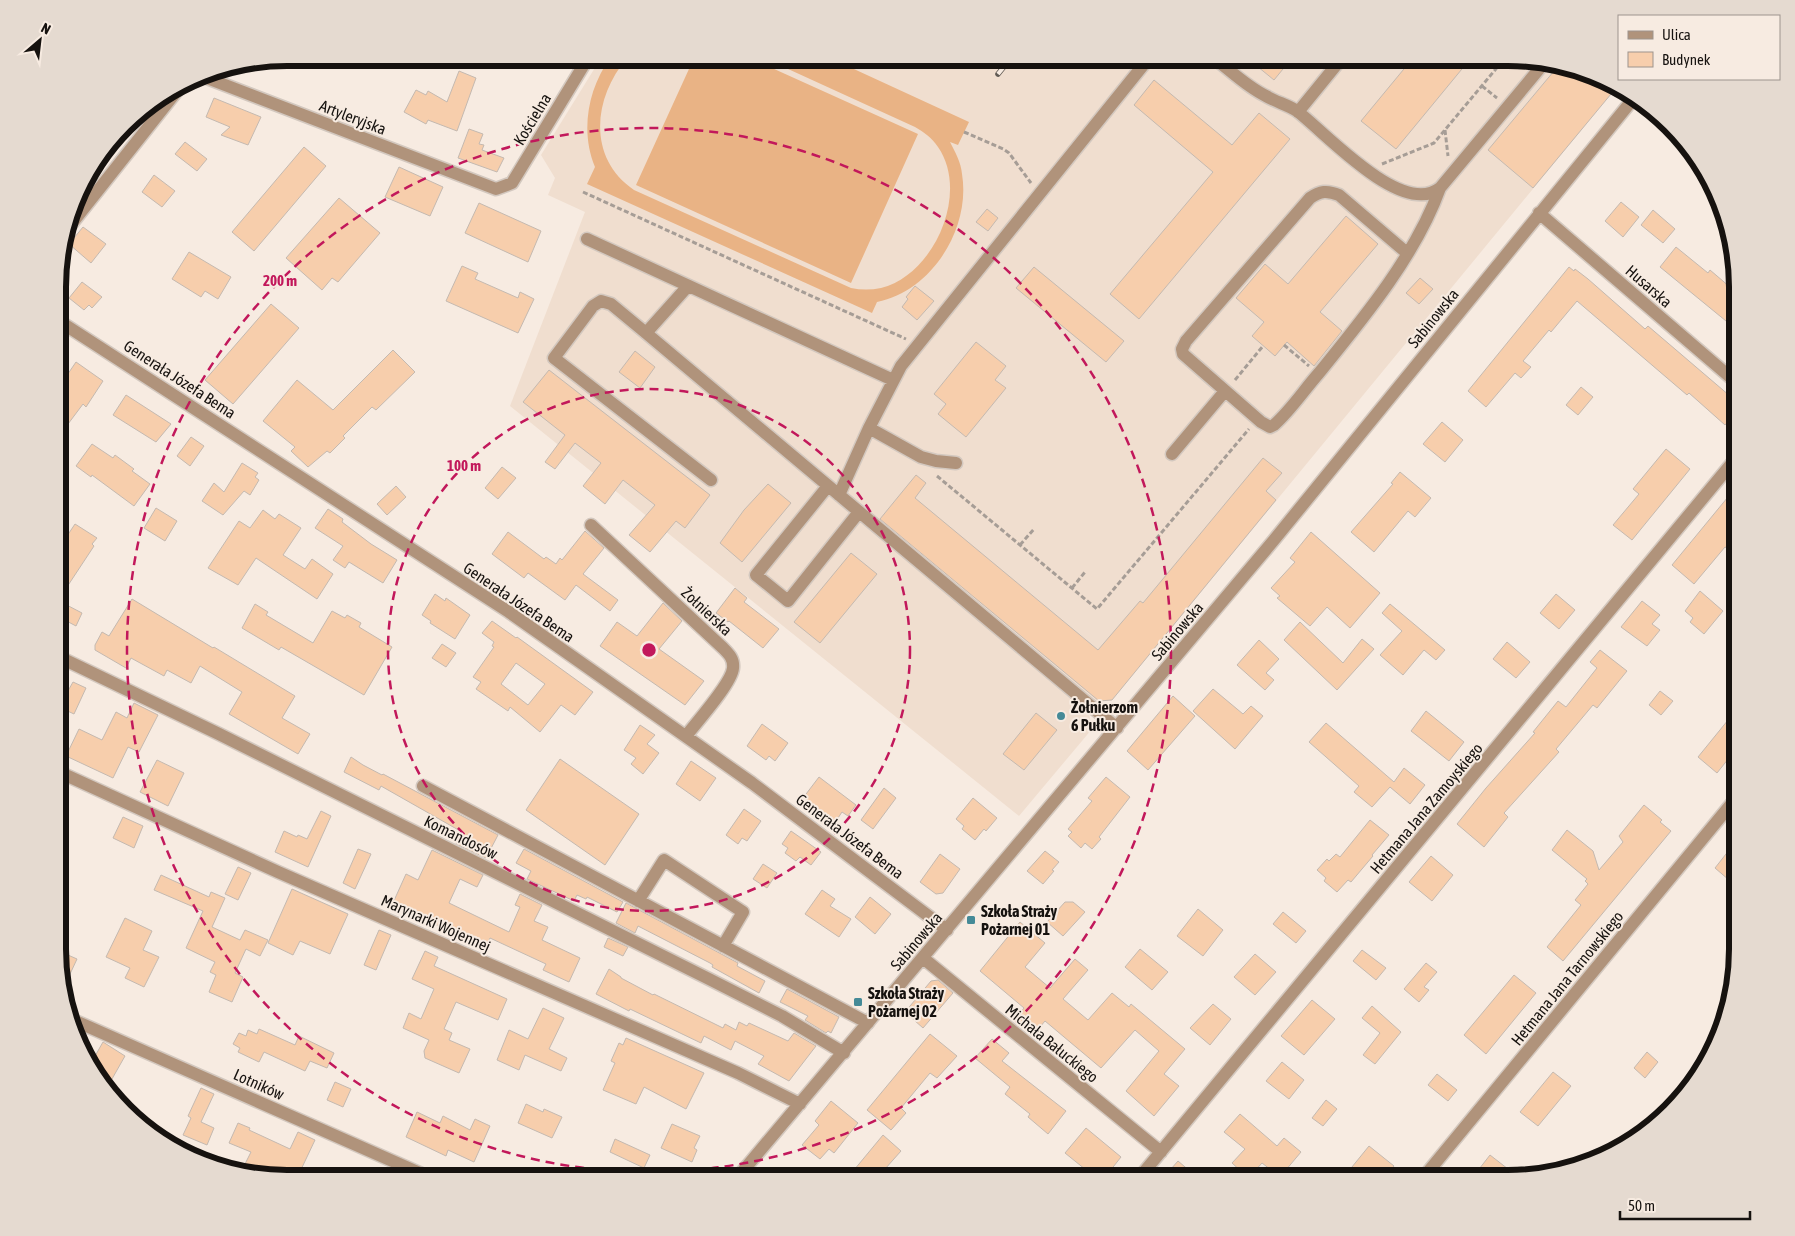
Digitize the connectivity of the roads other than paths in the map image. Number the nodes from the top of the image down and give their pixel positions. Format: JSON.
{"nodes":[{"id":1,"x":583,"y":66,"type":"edge"},
{"id":2,"x":1143,"y":66,"type":"edge"},
{"id":3,"x":1224,"y":66,"type":"edge"},
{"id":4,"x":1335,"y":66,"type":"edge"},
{"id":5,"x":1540,"y":68,"type":"edge"},
{"id":6,"x":211,"y":80,"type":"edge"},
{"id":7,"x":170,"y":100,"type":"edge"},
{"id":8,"x":1630,"y":103,"type":"edge"},
{"id":9,"x":1298,"y":112,"type":"junction"},
{"id":10,"x":1440,"y":188,"type":"junction"},
{"id":11,"x":496,"y":189,"type":"joint"},
{"id":12,"x":79,"y":213,"type":"edge"},
{"id":13,"x":1539,"y":213,"type":"junction"},
{"id":14,"x":587,"y":240,"type":"dead end"},
{"id":15,"x":1407,"y":254,"type":"junction"},
{"id":16,"x":688,"y":286,"type":"junction"},
{"id":17,"x":66,"y":326,"type":"edge"},
{"id":18,"x":646,"y":333,"type":"junction"},
{"id":19,"x":1729,"y":376,"type":"edge"},
{"id":20,"x":893,"y":380,"type":"junction"},
{"id":21,"x":1225,"y":391,"type":"junction"},
{"id":22,"x":869,"y":428,"type":"junction"},
{"id":23,"x":1172,"y":454,"type":"dead end"},
{"id":24,"x":956,"y":463,"type":"dead end"},
{"id":25,"x":1729,"y":467,"type":"edge"},
{"id":26,"x":711,"y":480,"type":"dead end"},
{"id":27,"x":828,"y":486,"type":"junction"},
{"id":28,"x":839,"y":495,"type":"junction"},
{"id":29,"x":859,"y":512,"type":"junction"},
{"id":30,"x":590,"y":525,"type":"dead end"},
{"id":31,"x":66,"y":660,"type":"edge"},
{"id":32,"x":1116,"y":728,"type":"junction"},
{"id":33,"x":686,"y":736,"type":"junction"},
{"id":34,"x":66,"y":775,"type":"edge"},
{"id":35,"x":423,"y":786,"type":"dead end"},
{"id":36,"x":1729,"y":807,"type":"edge"},
{"id":37,"x":638,"y":901,"type":"junction"},
{"id":38,"x":947,"y":930,"type":"junction"},
{"id":39,"x":723,"y":946,"type":"junction"},
{"id":40,"x":923,"y":958,"type":"junction"},
{"id":41,"x":79,"y":1022,"type":"edge"},
{"id":42,"x":868,"y":1023,"type":"junction"},
{"id":43,"x":844,"y":1053,"type":"junction"},
{"id":44,"x":800,"y":1104,"type":"junction"},
{"id":45,"x":1161,"y":1152,"type":"junction"},
{"id":46,"x":412,"y":1170,"type":"edge"},
{"id":47,"x":744,"y":1170,"type":"edge"},
{"id":48,"x":1146,"y":1170,"type":"edge"},
{"id":49,"x":1429,"y":1170,"type":"edge"}],
"edges":[{"from":1,"to":11,"type":"street","name":"Kościelna"},
{"from":2,"to":20,"type":"street"},
{"from":3,"to":9,"type":"street"},
{"from":4,"to":9,"type":"street"},
{"from":5,"to":10,"type":"street"},
{"from":6,"to":11,"type":"street","name":"Artyleryjska"},
{"from":7,"to":12,"type":"street"},
{"from":8,"to":13,"type":"street","name":"Sabinowska"},
{"from":9,"to":10,"type":"street"},
{"from":10,"to":15,"type":"street"},
{"from":13,"to":19,"type":"street","name":"Husarska"},
{"from":13,"to":32,"type":"street","name":"Sabinowska"},
{"from":14,"to":16,"type":"street"},
{"from":15,"to":21,"type":"street"},
{"from":15,"to":21,"type":"street"},
{"from":16,"to":18,"type":"street"},
{"from":16,"to":20,"type":"street"},
{"from":17,"to":33,"type":"street","name":"Generała Józefa Bema"},
{"from":18,"to":26,"type":"street"},
{"from":18,"to":27,"type":"street"},
{"from":20,"to":22,"type":"street"},
{"from":21,"to":23,"type":"street"},
{"from":22,"to":24,"type":"street"},
{"from":22,"to":28,"type":"street"},
{"from":25,"to":45,"type":"street","name":"Hetmana Jana Zamoyskiego"},
{"from":27,"to":28,"type":"street"},
{"from":27,"to":29,"type":"street"},
{"from":28,"to":29,"type":"street"},
{"from":29,"to":32,"type":"street"},
{"from":30,"to":33,"type":"street","name":"Żołnierska"},
{"from":31,"to":43,"type":"street","name":"Komandosów"},
{"from":32,"to":38,"type":"street","name":"Sabinowska"},
{"from":33,"to":38,"type":"street","name":"Generała Józefa Bema"},
{"from":34,"to":44,"type":"street","name":"Marynarki Wojennej"},
{"from":35,"to":37,"type":"street"},
{"from":36,"to":49,"type":"street","name":"Hetmana Jana Tarnowskiego"},
{"from":37,"to":39,"type":"street"},
{"from":37,"to":39,"type":"street"},
{"from":38,"to":40,"type":"street","name":"Sabinowska"},
{"from":39,"to":42,"type":"street"},
{"from":40,"to":42,"type":"street","name":"Sabinowska"},
{"from":40,"to":45,"type":"street","name":"Michała Bałuckiego"},
{"from":41,"to":46,"type":"street","name":"Lotników"},
{"from":42,"to":43,"type":"street","name":"Sabinowska"},
{"from":43,"to":44,"type":"street","name":"Sabinowska"},
{"from":44,"to":47,"type":"street","name":"Sabinowska"},
{"from":45,"to":48,"type":"street","name":"Hetmana Jana Zamoyskiego"}]}
